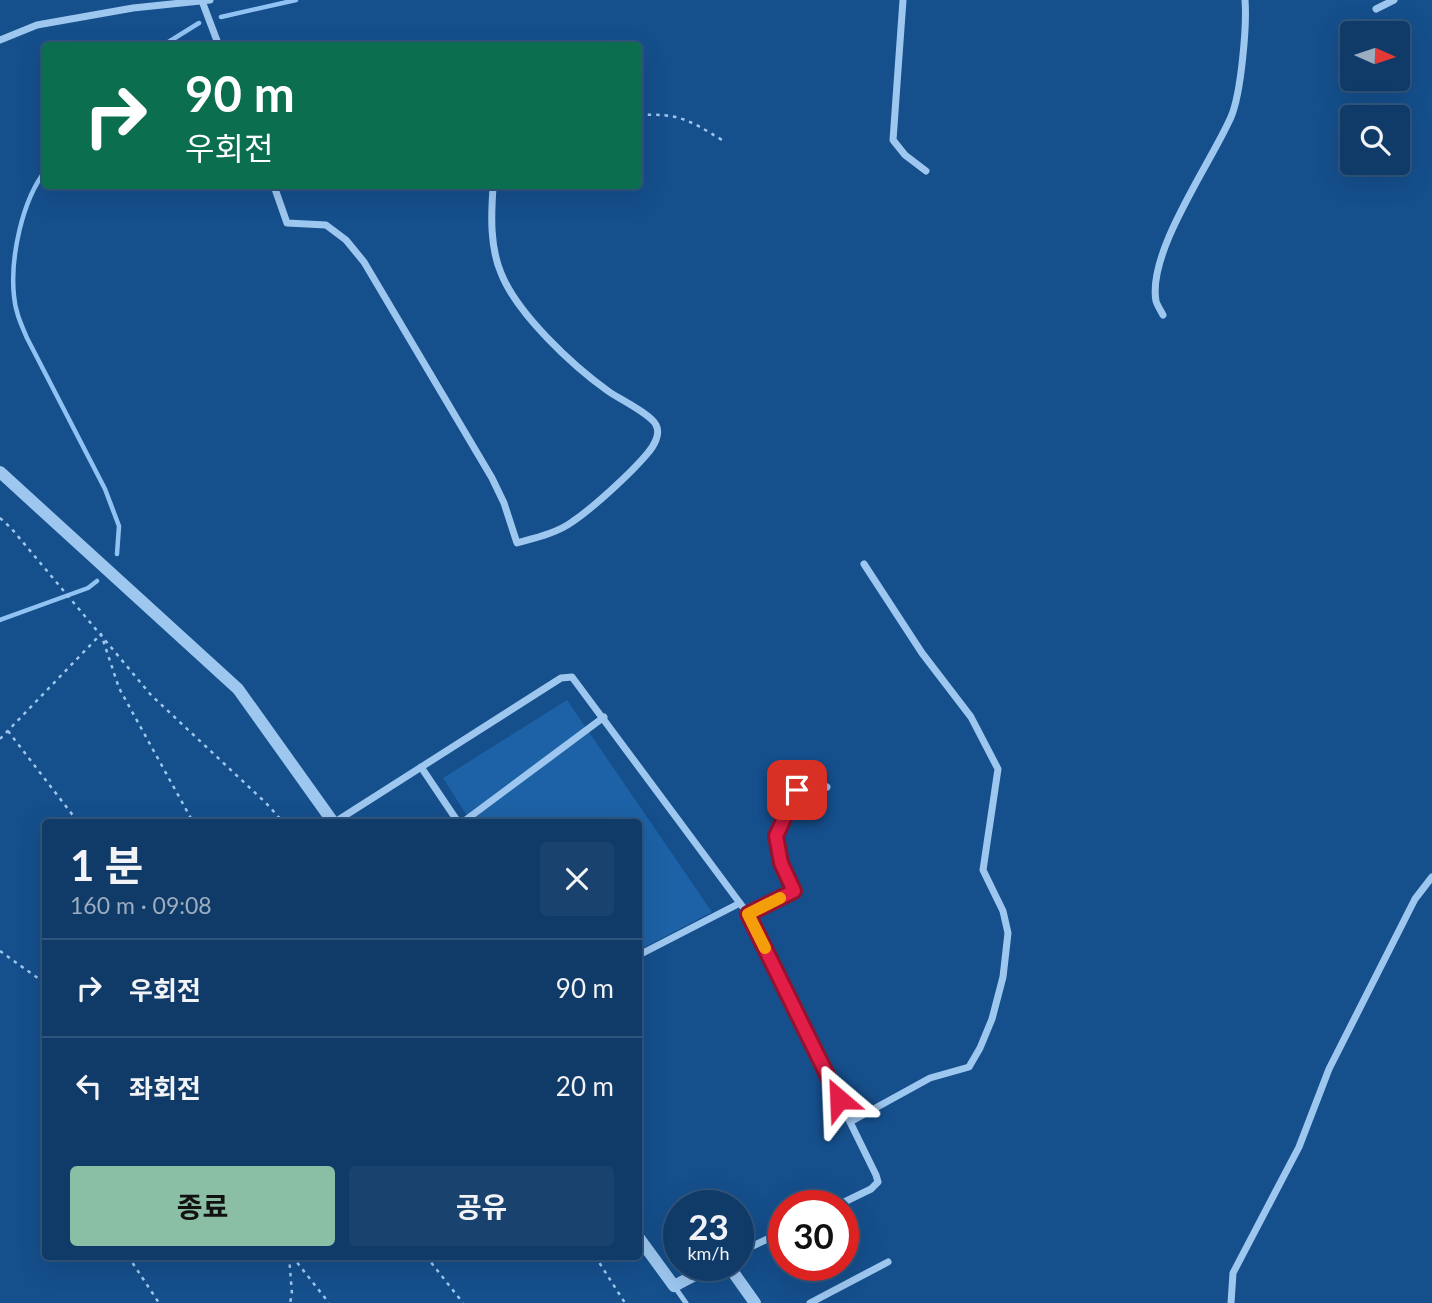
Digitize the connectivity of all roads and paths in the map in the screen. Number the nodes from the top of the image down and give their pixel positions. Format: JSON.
{"nodes":[{"id":1,"x":902,"y":0,"type":"edge"},
{"id":2,"x":1245,"y":0,"type":"edge"},
{"id":3,"x":1394,"y":0,"type":"edge"},
{"id":4,"x":206,"y":1,"type":"edge"},
{"id":5,"x":1376,"y":9,"type":"dead end"},
{"id":6,"x":0,"y":40,"type":"edge"},
{"id":7,"x":218,"y":42,"type":"edge"},
{"id":8,"x":642,"y":115,"type":"edge"},
{"id":9,"x":722,"y":141,"type":"dead end"},
{"id":10,"x":926,"y":171,"type":"dead end"},
{"id":11,"x":275,"y":189,"type":"edge"},
{"id":12,"x":493,"y":189,"type":"edge"},
{"id":13,"x":1163,"y":315,"type":"dead end"},
{"id":14,"x":0,"y":472,"type":"edge"},
{"id":15,"x":0,"y":518,"type":"edge"},
{"id":16,"x":864,"y":565,"type":"dead end"},
{"id":17,"x":101,"y":634,"type":"junction"},
{"id":18,"x":604,"y":718,"type":"junction"},
{"id":19,"x":8,"y":731,"type":"junction"},
{"id":20,"x":0,"y":739,"type":"edge"},
{"id":21,"x":421,"y":767,"type":"junction"},
{"id":22,"x":827,"y":787,"type":"dead end"},
{"id":23,"x":76,"y":819,"type":"edge"},
{"id":24,"x":191,"y":819,"type":"edge"},
{"id":25,"x":280,"y":819,"type":"edge"},
{"id":26,"x":332,"y":819,"type":"edge"},
{"id":27,"x":339,"y":819,"type":"edge"},
{"id":28,"x":458,"y":819,"type":"edge"},
{"id":29,"x":464,"y":819,"type":"edge"},
{"id":30,"x":1432,"y":877,"type":"edge"},
{"id":31,"x":740,"y":903,"type":"junction"},
{"id":32,"x":748,"y":914,"type":"junction"},
{"id":33,"x":0,"y":951,"type":"edge"},
{"id":34,"x":642,"y":954,"type":"edge"},
{"id":35,"x":42,"y":981,"type":"edge"},
{"id":36,"x":850,"y":1122,"type":"junction"},
{"id":37,"x":859,"y":1195,"type":"edge"},
{"id":38,"x":642,"y":1242,"type":"edge"},
{"id":39,"x":131,"y":1260,"type":"edge"},
{"id":40,"x":291,"y":1260,"type":"edge"},
{"id":41,"x":294,"y":1260,"type":"edge"},
{"id":42,"x":429,"y":1260,"type":"edge"},
{"id":43,"x":598,"y":1260,"type":"edge"},
{"id":44,"x":888,"y":1262,"type":"dead end"},
{"id":45,"x":684,"y":1281,"type":"edge"},
{"id":46,"x":739,"y":1281,"type":"edge"},
{"id":47,"x":674,"y":1286,"type":"junction"},
{"id":48,"x":159,"y":1303,"type":"edge"},
{"id":49,"x":290,"y":1303,"type":"edge"},
{"id":50,"x":329,"y":1303,"type":"edge"},
{"id":51,"x":463,"y":1303,"type":"edge"},
{"id":52,"x":625,"y":1303,"type":"edge"},
{"id":53,"x":686,"y":1303,"type":"edge"},
{"id":54,"x":755,"y":1303,"type":"edge"},
{"id":55,"x":810,"y":1303,"type":"edge"},
{"id":56,"x":1231,"y":1303,"type":"edge"}],
"edges":[{"from":1,"to":10,"type":"street"},
{"from":2,"to":13,"type":"street"},
{"from":3,"to":5,"type":"street"},
{"from":4,"to":6,"type":"street"},
{"from":4,"to":7,"type":"street"},
{"from":8,"to":9,"type":"path"},
{"from":11,"to":12,"type":"street"},
{"from":14,"to":26,"type":"street"},
{"from":15,"to":17,"type":"path"},
{"from":16,"to":36,"type":"street"},
{"from":17,"to":19,"type":"path"},
{"from":17,"to":24,"type":"path"},
{"from":17,"to":25,"type":"path"},
{"from":18,"to":21,"type":"street"},
{"from":18,"to":29,"type":"street"},
{"from":18,"to":31,"type":"street"},
{"from":19,"to":20,"type":"path"},
{"from":19,"to":23,"type":"path"},
{"from":21,"to":27,"type":"street"},
{"from":21,"to":28,"type":"street"},
{"from":22,"to":32,"type":"street"},
{"from":30,"to":56,"type":"street"},
{"from":31,"to":32,"type":"street"},
{"from":31,"to":34,"type":"street"},
{"from":32,"to":36,"type":"street"},
{"from":33,"to":35,"type":"path"},
{"from":36,"to":37,"type":"street"},
{"from":38,"to":47,"type":"street"},
{"from":39,"to":48,"type":"path"},
{"from":40,"to":49,"type":"path"},
{"from":41,"to":50,"type":"path"},
{"from":42,"to":51,"type":"path"},
{"from":43,"to":52,"type":"path"},
{"from":44,"to":55,"type":"street"},
{"from":45,"to":47,"type":"street"},
{"from":46,"to":54,"type":"street"},
{"from":47,"to":53,"type":"lane"}]}
